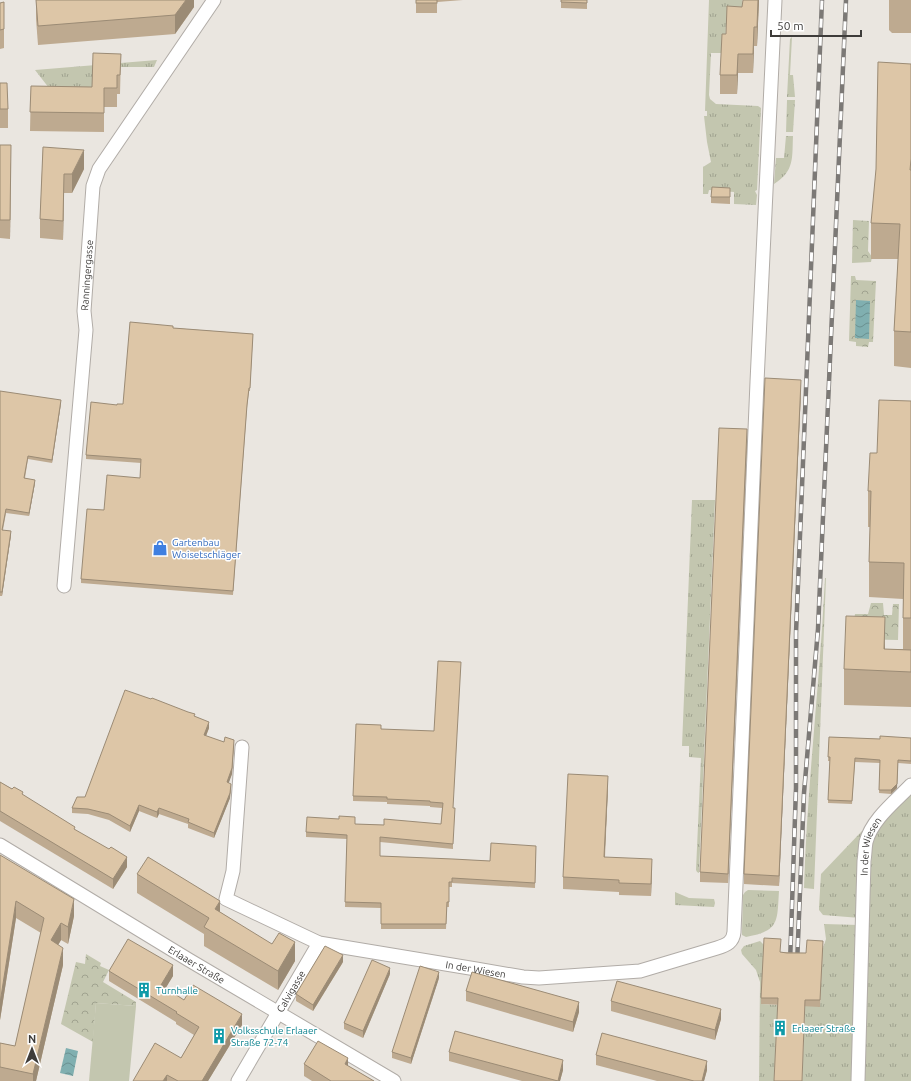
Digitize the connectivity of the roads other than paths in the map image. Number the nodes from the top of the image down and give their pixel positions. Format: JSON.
{"nodes":[{"id":1,"x":214,"y":0,"type":"edge"},
{"id":2,"x":775,"y":0,"type":"edge"},
{"id":3,"x":64,"y":586,"type":"dead end"},
{"id":4,"x":242,"y":747,"type":"dead end"},
{"id":5,"x":911,"y":785,"type":"edge"},
{"id":6,"x":0,"y":845,"type":"edge"},
{"id":7,"x":319,"y":943,"type":"junction"},
{"id":8,"x":279,"y":1013,"type":"junction"},
{"id":9,"x":238,"y":1081,"type":"edge"},
{"id":10,"x":394,"y":1081,"type":"edge"},
{"id":11,"x":858,"y":1081,"type":"edge"}],
"edges":[{"from":1,"to":3,"type":"street","name":"Ranningergasse"},
{"from":2,"to":7,"type":"street","name":"In der Wiesen"},
{"from":4,"to":7,"type":"street","name":"In der Wiesen"},
{"from":5,"to":11,"type":"street","name":"In der Wiesen"},
{"from":6,"to":8,"type":"street","name":"Erlaaer Straße"},
{"from":7,"to":8,"type":"street","name":"Calvigasse"},
{"from":8,"to":9,"type":"street","name":"Calvigasse"},
{"from":8,"to":10,"type":"street","name":"Erlaaer Straße"}]}
